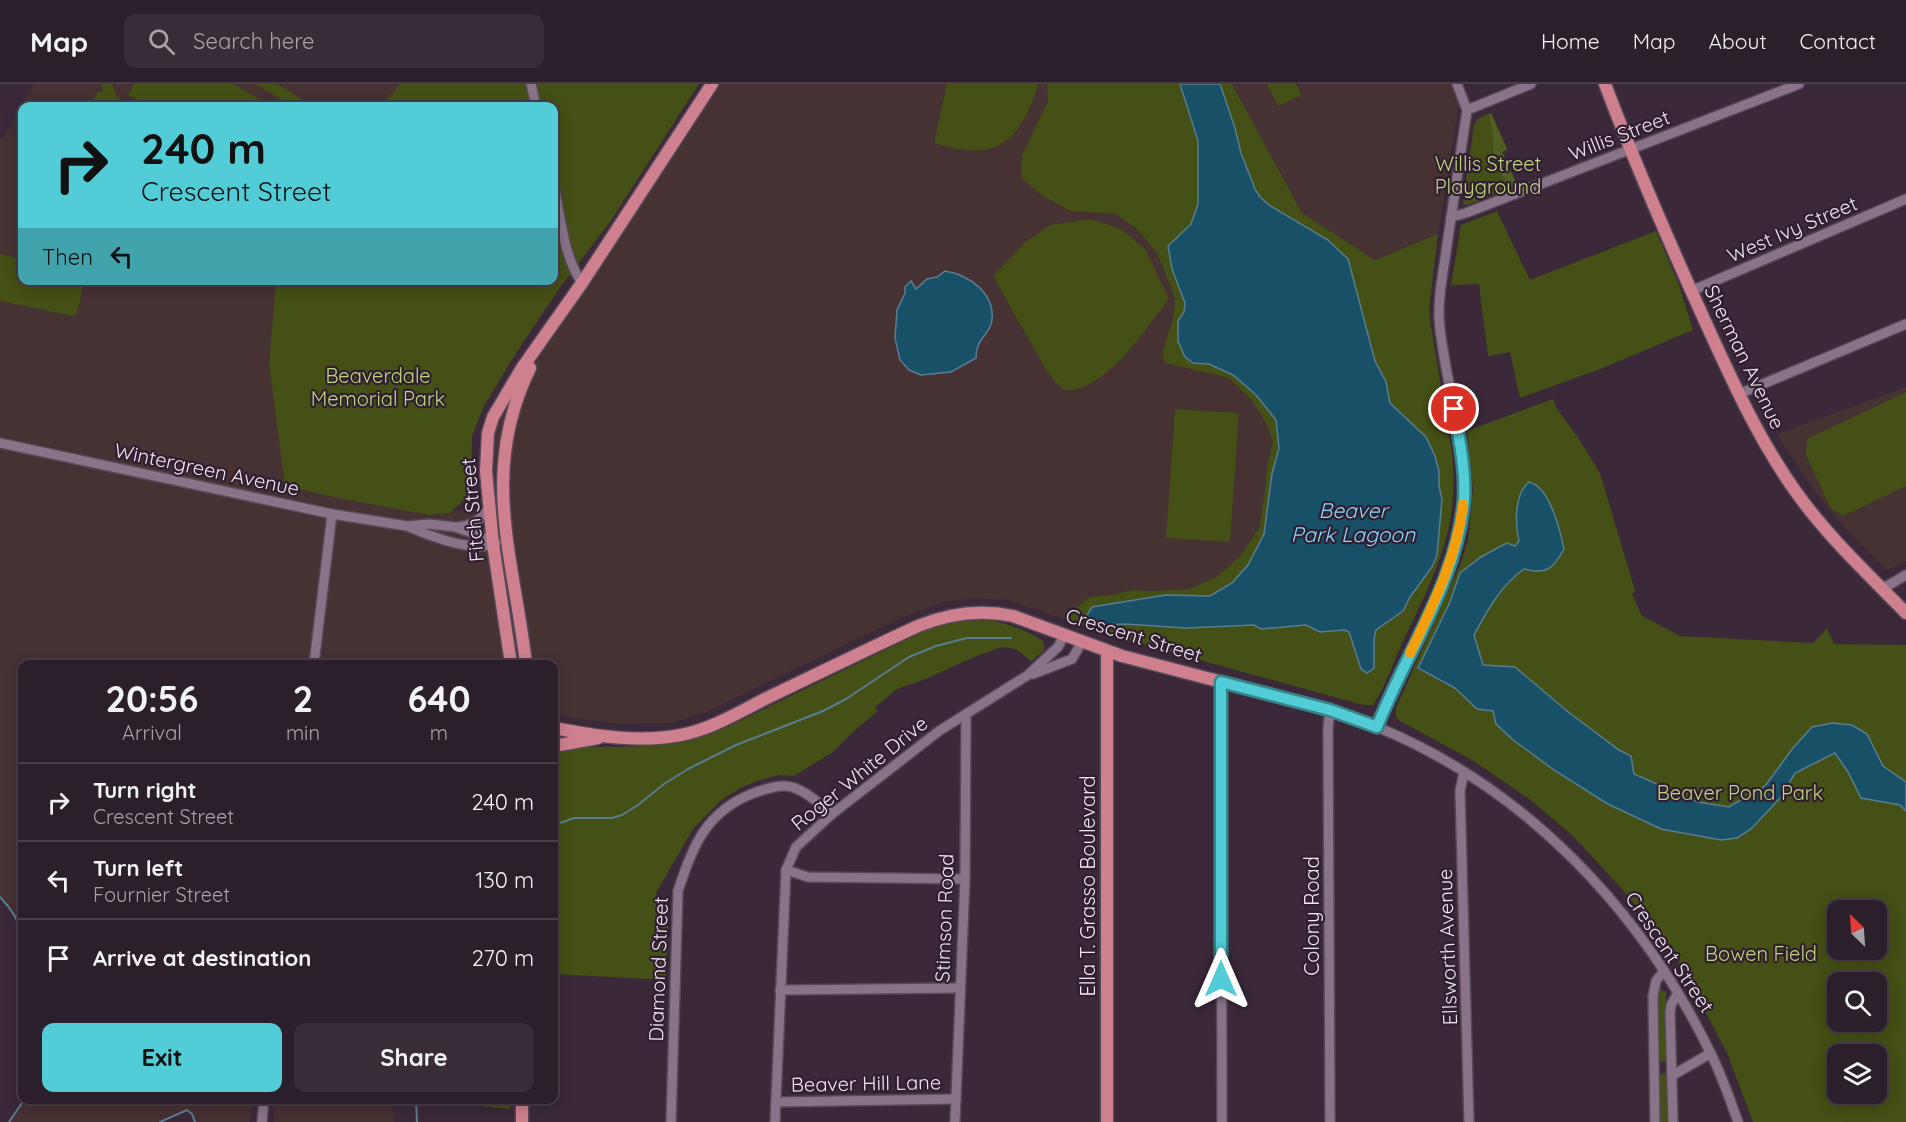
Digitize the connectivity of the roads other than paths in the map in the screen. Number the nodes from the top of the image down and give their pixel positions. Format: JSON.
{"nodes":[{"id":1,"x":531,"y":84,"type":"edge"},
{"id":2,"x":712,"y":84,"type":"edge"},
{"id":3,"x":1457,"y":84,"type":"edge"},
{"id":4,"x":1531,"y":84,"type":"edge"},
{"id":5,"x":1605,"y":84,"type":"edge"},
{"id":6,"x":1799,"y":84,"type":"edge"},
{"id":7,"x":535,"y":102,"type":"edge"},
{"id":8,"x":1467,"y":110,"type":"junction"},
{"id":9,"x":1630,"y":150,"type":"junction"},
{"id":10,"x":1906,"y":200,"type":"edge"},
{"id":11,"x":558,"y":206,"type":"edge"},
{"id":12,"x":1451,"y":217,"type":"junction"},
{"id":13,"x":582,"y":283,"type":"junction"},
{"id":14,"x":1691,"y":291,"type":"junction"},
{"id":15,"x":1906,"y":324,"type":"edge"},
{"id":16,"x":548,"y":332,"type":"junction"},
{"id":17,"x":1739,"y":394,"type":"junction"},
{"id":18,"x":0,"y":443,"type":"edge"},
{"id":19,"x":489,"y":508,"type":"junction"},
{"id":20,"x":332,"y":514,"type":"junction"},
{"id":21,"x":407,"y":526,"type":"junction"},
{"id":22,"x":455,"y":527,"type":"junction"},
{"id":23,"x":507,"y":541,"type":"junction"},
{"id":24,"x":493,"y":543,"type":"junction"},
{"id":25,"x":1906,"y":575,"type":"edge"},
{"id":26,"x":1882,"y":589,"type":"junction"},
{"id":27,"x":1906,"y":614,"type":"edge"},
{"id":28,"x":1064,"y":635,"type":"junction"},
{"id":29,"x":1082,"y":642,"type":"junction"},
{"id":30,"x":1107,"y":651,"type":"junction"},
{"id":31,"x":314,"y":660,"type":"edge"},
{"id":32,"x":510,"y":660,"type":"edge"},
{"id":33,"x":525,"y":660,"type":"edge"},
{"id":34,"x":1028,"y":675,"type":"junction"},
{"id":35,"x":1221,"y":682,"type":"junction"},
{"id":36,"x":1330,"y":710,"type":"junction"},
{"id":37,"x":966,"y":714,"type":"junction"},
{"id":38,"x":1377,"y":727,"type":"junction"},
{"id":39,"x":558,"y":729,"type":"edge"},
{"id":40,"x":602,"y":737,"type":"junction"},
{"id":41,"x":558,"y":745,"type":"edge"},
{"id":42,"x":1464,"y":772,"type":"junction"},
{"id":43,"x":832,"y":814,"type":"junction"},
{"id":44,"x":786,"y":870,"type":"junction"},
{"id":45,"x":965,"y":879,"type":"junction"},
{"id":46,"x":1664,"y":971,"type":"junction"},
{"id":47,"x":960,"y":988,"type":"junction"},
{"id":48,"x":780,"y":990,"type":"junction"},
{"id":49,"x":1678,"y":993,"type":"junction"},
{"id":50,"x":1711,"y":1053,"type":"junction"},
{"id":51,"x":1654,"y":1067,"type":"junction"},
{"id":52,"x":1673,"y":1071,"type":"junction"},
{"id":53,"x":956,"y":1099,"type":"junction"},
{"id":54,"x":776,"y":1102,"type":"junction"},
{"id":55,"x":264,"y":1104,"type":"edge"},
{"id":56,"x":522,"y":1104,"type":"edge"},
{"id":57,"x":262,"y":1122,"type":"edge"},
{"id":58,"x":522,"y":1122,"type":"edge"},
{"id":59,"x":671,"y":1122,"type":"edge"},
{"id":60,"x":775,"y":1122,"type":"edge"},
{"id":61,"x":955,"y":1122,"type":"edge"},
{"id":62,"x":1107,"y":1122,"type":"edge"},
{"id":63,"x":1222,"y":1122,"type":"edge"},
{"id":64,"x":1330,"y":1122,"type":"edge"},
{"id":65,"x":1469,"y":1122,"type":"edge"},
{"id":66,"x":1655,"y":1122,"type":"edge"},
{"id":67,"x":1673,"y":1122,"type":"edge"},
{"id":68,"x":1738,"y":1122,"type":"edge"}],
"edges":[{"from":1,"to":7,"type":"street"},
{"from":2,"to":13,"type":"main road","name":"Fitch Street"},
{"from":3,"to":8,"type":"street"},
{"from":4,"to":8,"type":"street"},
{"from":5,"to":9,"type":"main road","name":"Sherman Avenue"},
{"from":6,"to":9,"type":"street","name":"Willis Street"},
{"from":8,"to":12,"type":"street"},
{"from":9,"to":12,"type":"street","name":"Willis Street"},
{"from":9,"to":14,"type":"main road","name":"Sherman Avenue"},
{"from":10,"to":14,"type":"street","name":"West Ivy Street"},
{"from":11,"to":13,"type":"street"},
{"from":12,"to":38,"type":"street"},
{"from":13,"to":16,"type":"main road","name":"Fitch Street"},
{"from":14,"to":17,"type":"main road","name":"Sherman Avenue"},
{"from":15,"to":17,"type":"street"},
{"from":16,"to":19,"type":"main road","name":"Fitch Street"},
{"from":16,"to":23,"type":"main road","name":"Fitch Street"},
{"from":17,"to":26,"type":"main road","name":"Sherman Avenue"},
{"from":18,"to":20,"type":"street","name":"Wintergreen Avenue"},
{"from":19,"to":22,"type":"street"},
{"from":19,"to":24,"type":"main road","name":"Fitch Street"},
{"from":20,"to":21,"type":"street","name":"Wintergreen Avenue"},
{"from":20,"to":31,"type":"street"},
{"from":21,"to":22,"type":"street","name":"Wintergreen Avenue"},
{"from":21,"to":24,"type":"street","name":"Wintergreen Avenue"},
{"from":22,"to":24,"type":"street","name":"Wintergreen Avenue"},
{"from":23,"to":24,"type":"street","name":"Wintergreen Avenue"},
{"from":23,"to":33,"type":"main road","name":"Fitch Street"},
{"from":24,"to":32,"type":"main road","name":"Fitch Street"},
{"from":25,"to":26,"type":"street"},
{"from":26,"to":27,"type":"main road","name":"Sherman Avenue"},
{"from":28,"to":29,"type":"main road","name":"Crescent Street"},
{"from":28,"to":34,"type":"street","name":"Roger White Drive"},
{"from":28,"to":40,"type":"main road","name":"Crescent Street"},
{"from":29,"to":30,"type":"main road","name":"Crescent Street"},
{"from":29,"to":34,"type":"street","name":"Roger White Drive"},
{"from":30,"to":35,"type":"main road","name":"Crescent Street"},
{"from":30,"to":62,"type":"main road","name":"Ella T. Grasso Boulevard"},
{"from":34,"to":37,"type":"street","name":"Roger White Drive"},
{"from":35,"to":36,"type":"main road","name":"Crescent Street"},
{"from":35,"to":63,"type":"street"},
{"from":36,"to":38,"type":"main road","name":"Crescent Street"},
{"from":36,"to":64,"type":"street","name":"Colony Road"},
{"from":37,"to":43,"type":"street","name":"Roger White Drive"},
{"from":37,"to":45,"type":"street","name":"Stimson Road"},
{"from":38,"to":42,"type":"street","name":"Crescent Street"},
{"from":39,"to":40,"type":"main road","name":"Crescent Street"},
{"from":40,"to":41,"type":"main road","name":"Crescent Street"},
{"from":42,"to":46,"type":"street","name":"Crescent Street"},
{"from":42,"to":65,"type":"street","name":"Ellsworth Avenue"},
{"from":43,"to":44,"type":"street","name":"Roger White Drive"},
{"from":43,"to":59,"type":"street","name":"Diamond Street"},
{"from":44,"to":45,"type":"street"},
{"from":44,"to":48,"type":"street","name":"Roger White Drive"},
{"from":45,"to":47,"type":"street","name":"Stimson Road"},
{"from":46,"to":49,"type":"street","name":"Crescent Street"},
{"from":46,"to":51,"type":"street"},
{"from":47,"to":48,"type":"street"},
{"from":47,"to":53,"type":"street","name":"Stimson Road"},
{"from":48,"to":54,"type":"street","name":"Roger White Drive"},
{"from":49,"to":50,"type":"street","name":"Crescent Street"},
{"from":49,"to":52,"type":"street"},
{"from":50,"to":52,"type":"street"},
{"from":50,"to":68,"type":"street","name":"Crescent Street"},
{"from":51,"to":52,"type":"street"},
{"from":51,"to":66,"type":"street"},
{"from":52,"to":67,"type":"street"},
{"from":53,"to":54,"type":"street","name":"Beaver Hill Lane"},
{"from":53,"to":61,"type":"street","name":"Stimson Road"},
{"from":54,"to":60,"type":"street","name":"Roger White Drive"},
{"from":55,"to":57,"type":"street"},
{"from":56,"to":58,"type":"main road"}]}
